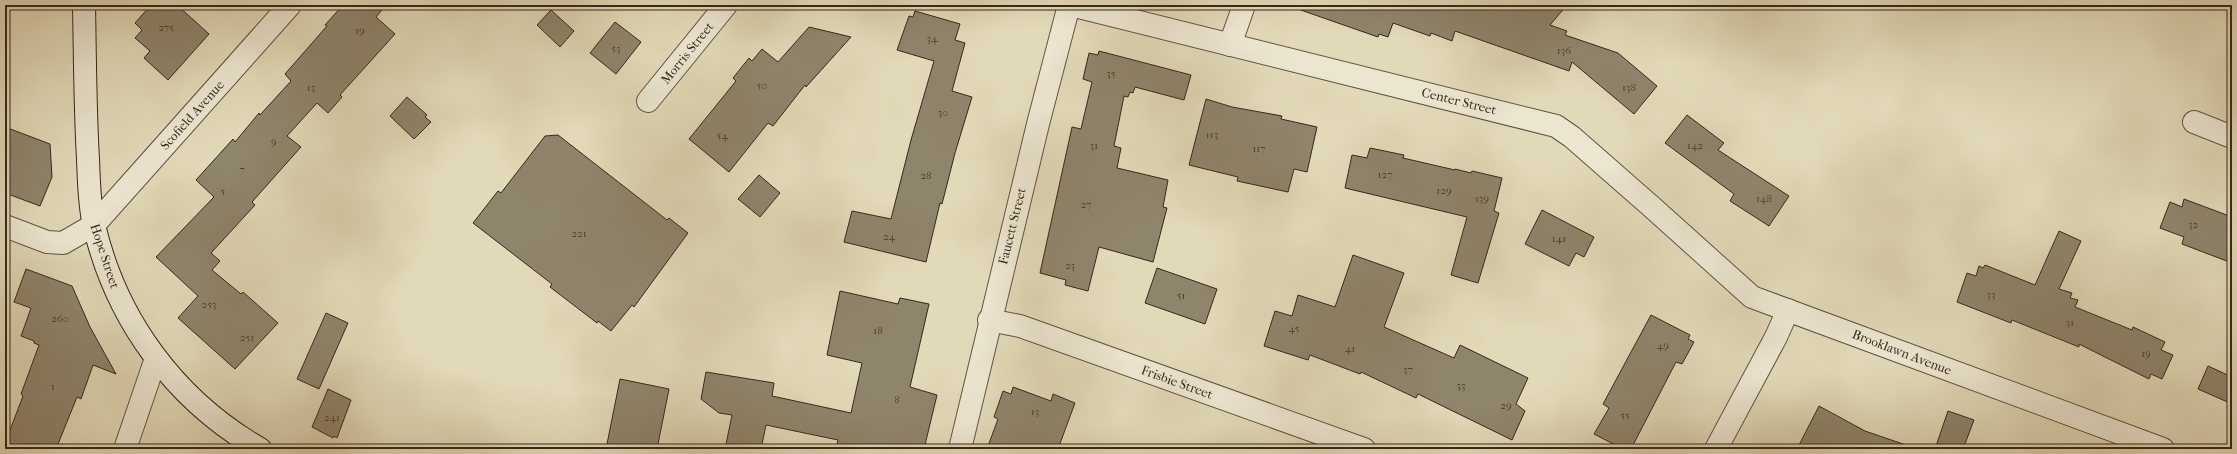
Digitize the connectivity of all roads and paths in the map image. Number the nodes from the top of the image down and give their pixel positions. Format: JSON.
{"nodes":[{"id":1,"x":84,"y":5,"type":"edge"},
{"id":2,"x":290,"y":5,"type":"edge"},
{"id":3,"x":726,"y":5,"type":"edge"},
{"id":4,"x":1070,"y":5,"type":"edge"},
{"id":5,"x":1244,"y":5,"type":"edge"},
{"id":6,"x":1230,"y":44,"type":"junction"},
{"id":7,"x":648,"y":101,"type":"dead end"},
{"id":8,"x":2194,"y":122,"type":"dead end"},
{"id":9,"x":2232,"y":137,"type":"edge"},
{"id":10,"x":94,"y":225,"type":"junction"},
{"id":11,"x":5,"y":226,"type":"edge"},
{"id":12,"x":1788,"y":310,"type":"junction"},
{"id":13,"x":990,"y":320,"type":"junction"},
{"id":14,"x":156,"y":358,"type":"junction"},
{"id":15,"x":125,"y":449,"type":"edge"},
{"id":16,"x":260,"y":449,"type":"edge"},
{"id":17,"x":960,"y":449,"type":"edge"},
{"id":18,"x":1364,"y":449,"type":"edge"},
{"id":19,"x":1716,"y":449,"type":"edge"},
{"id":20,"x":2162,"y":449,"type":"edge"}],
"edges":[{"from":1,"to":10,"type":"street","name":"Hope Street"},
{"from":2,"to":10,"type":"street","name":"Scofield Avenue"},
{"from":3,"to":7,"type":"street","name":"Morris Street"},
{"from":4,"to":6,"type":"street","name":"Center Street"},
{"from":4,"to":13,"type":"street","name":"Faucett Street"},
{"from":5,"to":6,"type":"street"},
{"from":6,"to":12,"type":"street","name":"Center Street"},
{"from":8,"to":9,"type":"street"},
{"from":10,"to":11,"type":"street","name":"Scofield Avenue"},
{"from":10,"to":14,"type":"street","name":"Hope Street"},
{"from":12,"to":19,"type":"street"},
{"from":12,"to":20,"type":"street","name":"Brooklawn Avenue"},
{"from":13,"to":17,"type":"street","name":"Faucett Street"},
{"from":13,"to":18,"type":"street","name":"Frisbie Street"},
{"from":14,"to":15,"type":"street"},
{"from":14,"to":16,"type":"street","name":"Hope Street"}]}
